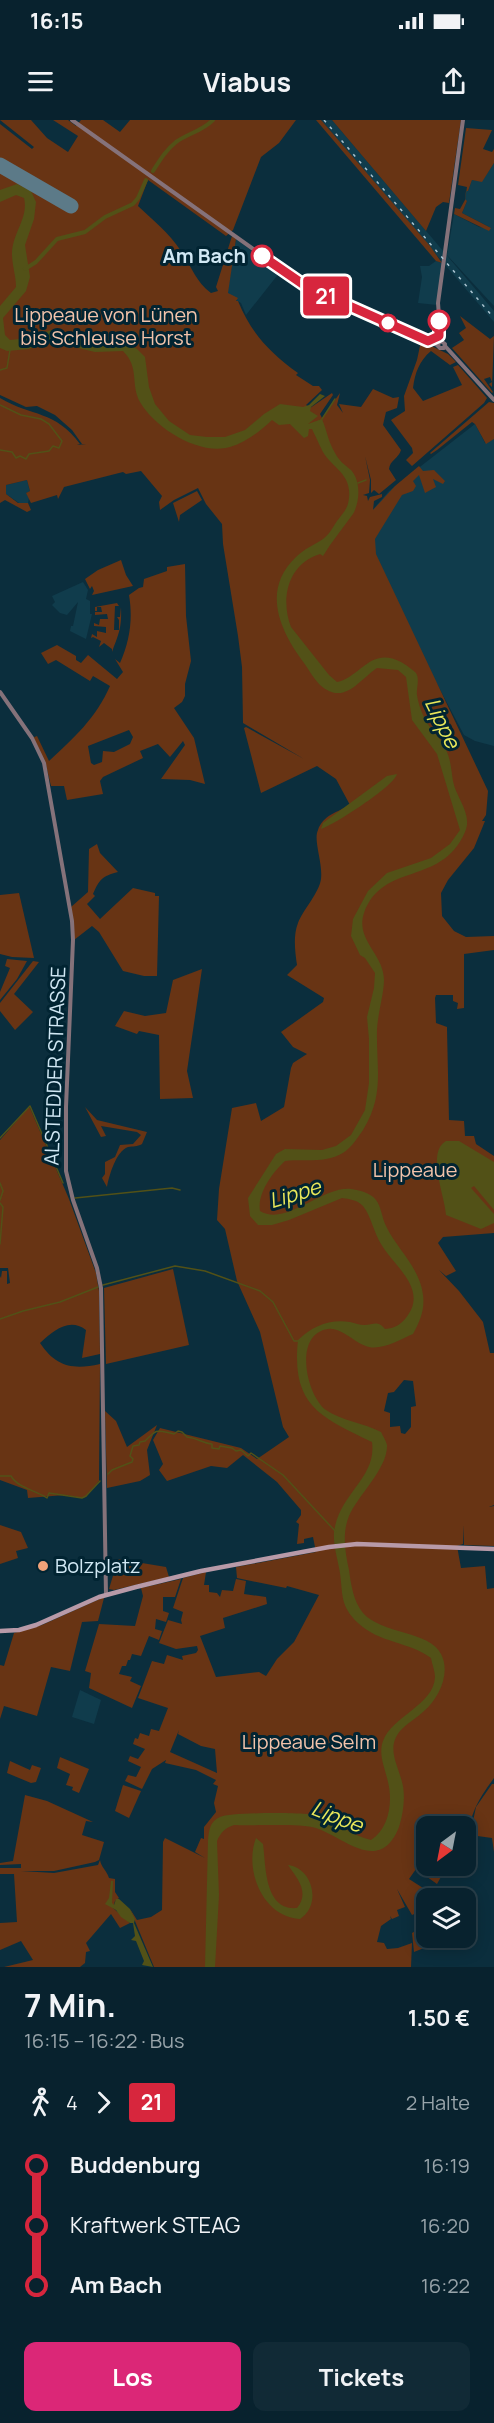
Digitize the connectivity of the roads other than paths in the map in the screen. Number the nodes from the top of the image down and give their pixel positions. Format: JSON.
{"nodes":[{"id":1,"x":72,"y":120,"type":"edge"},
{"id":2,"x":464,"y":120,"type":"edge"},
{"id":3,"x":440,"y":333,"type":"junction"},
{"id":4,"x":428,"y":341,"type":"junction"},
{"id":5,"x":439,"y":343,"type":"junction"},
{"id":6,"x":492,"y":398,"type":"edge"},
{"id":7,"x":0,"y":692,"type":"edge"},
{"id":8,"x":494,"y":1549,"type":"edge"},
{"id":9,"x":106,"y":1595,"type":"junction"},
{"id":10,"x":0,"y":1631,"type":"edge"}],
"edges":[{"from":1,"to":4,"type":"street"},
{"from":2,"to":3,"type":"street"},
{"from":3,"to":4,"type":"street"},
{"from":3,"to":5,"type":"street"},
{"from":4,"to":5,"type":"street"},
{"from":5,"to":6,"type":"street"},
{"from":7,"to":9,"type":"street","name":"ALSTEDDER STRASSE"},
{"from":8,"to":9,"type":"main road"},
{"from":9,"to":10,"type":"main road"}]}
